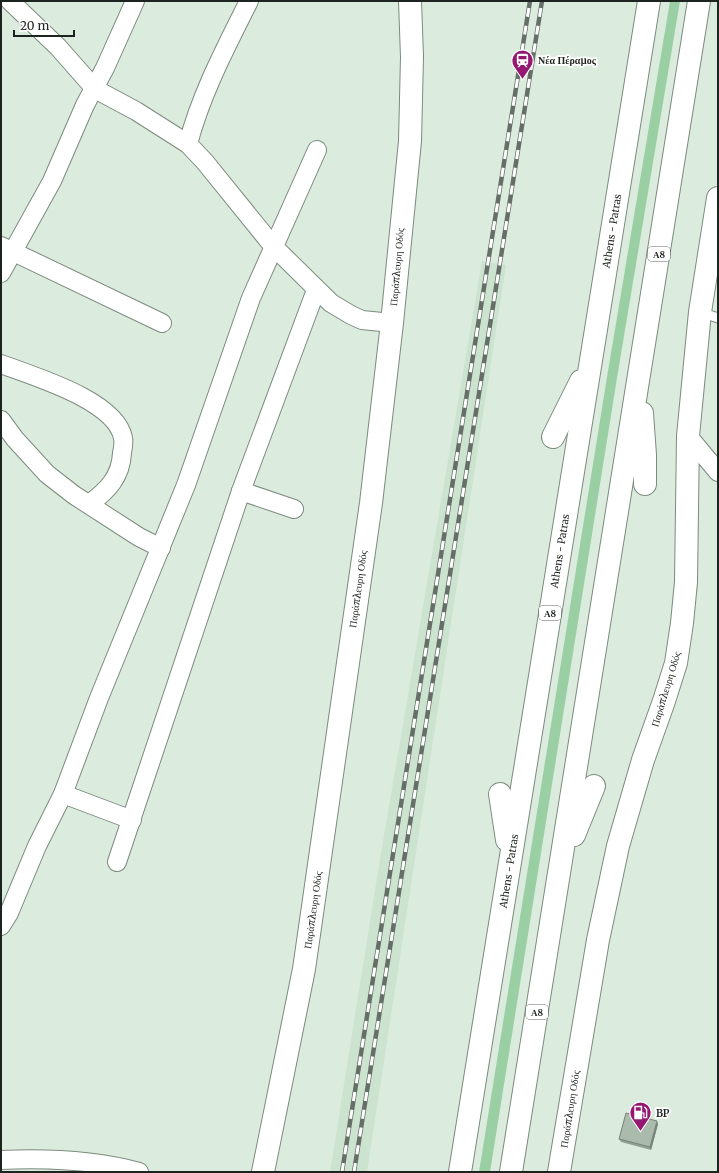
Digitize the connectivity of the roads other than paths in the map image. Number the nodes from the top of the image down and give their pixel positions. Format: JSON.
{"nodes":[{"id":1,"x":10,"y":1,"type":"edge"},
{"id":2,"x":135,"y":1,"type":"edge"},
{"id":3,"x":249,"y":1,"type":"edge"},
{"id":4,"x":410,"y":1,"type":"edge"},
{"id":5,"x":649,"y":1,"type":"edge"},
{"id":6,"x":699,"y":1,"type":"edge"},
{"id":7,"x":95,"y":89,"type":"junction"},
{"id":8,"x":188,"y":144,"type":"junction"},
{"id":9,"x":317,"y":150,"type":"dead end"},
{"id":10,"x":718,"y":198,"type":"edge"},
{"id":11,"x":273,"y":246,"type":"junction"},
{"id":12,"x":7,"y":248,"type":"edge"},
{"id":13,"x":1,"y":274,"type":"edge"},
{"id":14,"x":316,"y":290,"type":"junction"},
{"id":15,"x":709,"y":315,"type":"edge"},
{"id":16,"x":162,"y":323,"type":"dead end"},
{"id":17,"x":392,"y":323,"type":"junction"},
{"id":18,"x":590,"y":362,"type":"junction"},
{"id":19,"x":1,"y":364,"type":"edge"},
{"id":20,"x":638,"y":380,"type":"junction"},
{"id":21,"x":2,"y":423,"type":"edge"},
{"id":22,"x":553,"y":436,"type":"dead end"},
{"id":23,"x":688,"y":436,"type":"junction"},
{"id":24,"x":718,"y":472,"type":"edge"},
{"id":25,"x":645,"y":484,"type":"dead end"},
{"id":26,"x":242,"y":491,"type":"junction"},
{"id":27,"x":89,"y":504,"type":"junction"},
{"id":28,"x":294,"y":509,"type":"dead end"},
{"id":29,"x":161,"y":548,"type":"junction"},
{"id":30,"x":594,"y":786,"type":"dead end"},
{"id":31,"x":63,"y":794,"type":"junction"},
{"id":32,"x":500,"y":794,"type":"dead end"},
{"id":33,"x":132,"y":820,"type":"junction"},
{"id":34,"x":117,"y":862,"type":"dead end"},
{"id":35,"x":510,"y":863,"type":"junction"},
{"id":36,"x":559,"y":873,"type":"junction"},
{"id":37,"x":1,"y":926,"type":"edge"},
{"id":38,"x":1,"y":1160,"type":"edge"},
{"id":39,"x":139,"y":1172,"type":"edge"},
{"id":40,"x":263,"y":1172,"type":"edge"},
{"id":41,"x":460,"y":1172,"type":"edge"},
{"id":42,"x":511,"y":1172,"type":"edge"},
{"id":43,"x":559,"y":1172,"type":"edge"}],
"edges":[{"from":1,"to":7,"type":"street"},
{"from":2,"to":7,"type":"street"},
{"from":3,"to":8,"type":"street"},
{"from":4,"to":17,"type":"main road","name":"Παράπλευρη Οδός"},
{"from":5,"to":18,"type":"main road","name":"Athens - Patras","number":"Α8"},
{"from":6,"to":20,"type":"main road","number":"Α8"},
{"from":7,"to":8,"type":"street"},
{"from":7,"to":12,"type":"street"},
{"from":8,"to":11,"type":"street"},
{"from":9,"to":11,"type":"street"},
{"from":10,"to":15,"type":"main road","name":"Παράπλευρη Οδός"},
{"from":11,"to":14,"type":"street"},
{"from":11,"to":29,"type":"street"},
{"from":12,"to":13,"type":"street"},
{"from":12,"to":16,"type":"street"},
{"from":14,"to":17,"type":"street"},
{"from":14,"to":26,"type":"street"},
{"from":15,"to":23,"type":"main road","name":"Παράπλευρη Οδός"},
{"from":17,"to":40,"type":"main road","name":"Παράπλευρη Οδός"},
{"from":18,"to":22,"type":"main road"},
{"from":18,"to":35,"type":"main road","name":"Athens - Patras","number":"Α8"},
{"from":19,"to":27,"type":"street"},
{"from":20,"to":25,"type":"main road"},
{"from":20,"to":36,"type":"main road","number":"Α8"},
{"from":21,"to":27,"type":"street"},
{"from":23,"to":24,"type":"street"},
{"from":23,"to":43,"type":"main road","name":"Παράπλευρη Οδός"},
{"from":26,"to":28,"type":"street"},
{"from":26,"to":33,"type":"street"},
{"from":27,"to":29,"type":"street"},
{"from":29,"to":31,"type":"street"},
{"from":30,"to":36,"type":"main road"},
{"from":31,"to":33,"type":"street"},
{"from":31,"to":37,"type":"street"},
{"from":32,"to":35,"type":"main road"},
{"from":33,"to":34,"type":"street"},
{"from":35,"to":41,"type":"main road","name":"Athens - Patras","number":"Α8"},
{"from":36,"to":42,"type":"main road","number":"Α8"},
{"from":38,"to":39,"type":"street"}]}
